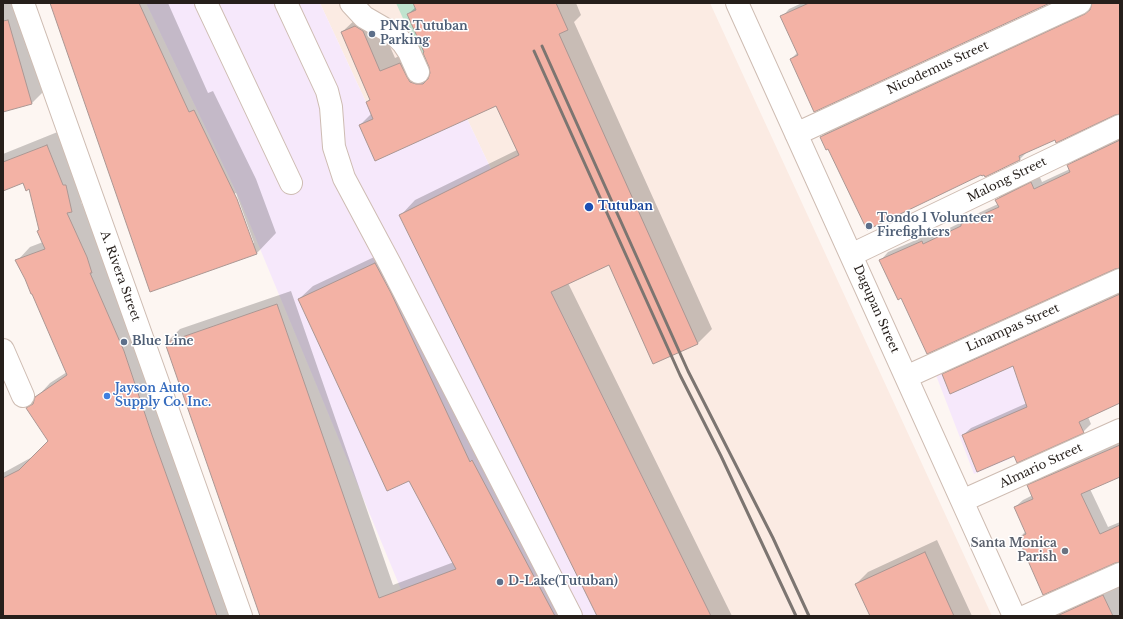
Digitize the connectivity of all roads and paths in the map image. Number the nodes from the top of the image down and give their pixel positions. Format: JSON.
{"nodes":[{"id":1,"x":23,"y":3,"type":"edge"},
{"id":2,"x":206,"y":3,"type":"edge"},
{"id":3,"x":286,"y":3,"type":"edge"},
{"id":4,"x":351,"y":3,"type":"edge"},
{"id":5,"x":1080,"y":3,"type":"edge"},
{"id":6,"x":743,"y":5,"type":"edge"},
{"id":7,"x":418,"y":72,"type":"dead end"},
{"id":8,"x":1120,"y":126,"type":"edge"},
{"id":9,"x":796,"y":134,"type":"junction"},
{"id":10,"x":291,"y":183,"type":"dead end"},
{"id":11,"x":851,"y":255,"type":"junction"},
{"id":12,"x":1120,"y":280,"type":"edge"},
{"id":13,"x":3,"y":350,"type":"edge"},
{"id":14,"x":906,"y":377,"type":"junction"},
{"id":15,"x":23,"y":396,"type":"dead end"},
{"id":16,"x":1120,"y":430,"type":"edge"},
{"id":17,"x":962,"y":501,"type":"junction"},
{"id":18,"x":1120,"y":574,"type":"edge"},
{"id":19,"x":240,"y":616,"type":"edge"},
{"id":20,"x":571,"y":616,"type":"edge"},
{"id":21,"x":1014,"y":616,"type":"edge"},
{"id":22,"x":1026,"y":616,"type":"edge"}],
"edges":[{"from":1,"to":19,"type":"street","name":"A. Rivera Street"},
{"from":2,"to":10,"type":"street"},
{"from":3,"to":20,"type":"street"},
{"from":4,"to":7,"type":"street"},
{"from":5,"to":9,"type":"street","name":"Nicodemus Street"},
{"from":6,"to":9,"type":"street","name":"Dagupan Street"},
{"from":8,"to":11,"type":"street","name":"Malong Street"},
{"from":9,"to":11,"type":"street","name":"Dagupan Street"},
{"from":11,"to":14,"type":"street","name":"Dagupan Street"},
{"from":12,"to":14,"type":"street","name":"Linampas Street"},
{"from":13,"to":15,"type":"street"},
{"from":14,"to":17,"type":"street","name":"Dagupan Street"},
{"from":16,"to":17,"type":"street","name":"Almario Street"},
{"from":17,"to":21,"type":"street","name":"Dagupan Street"},
{"from":18,"to":22,"type":"street"}]}
